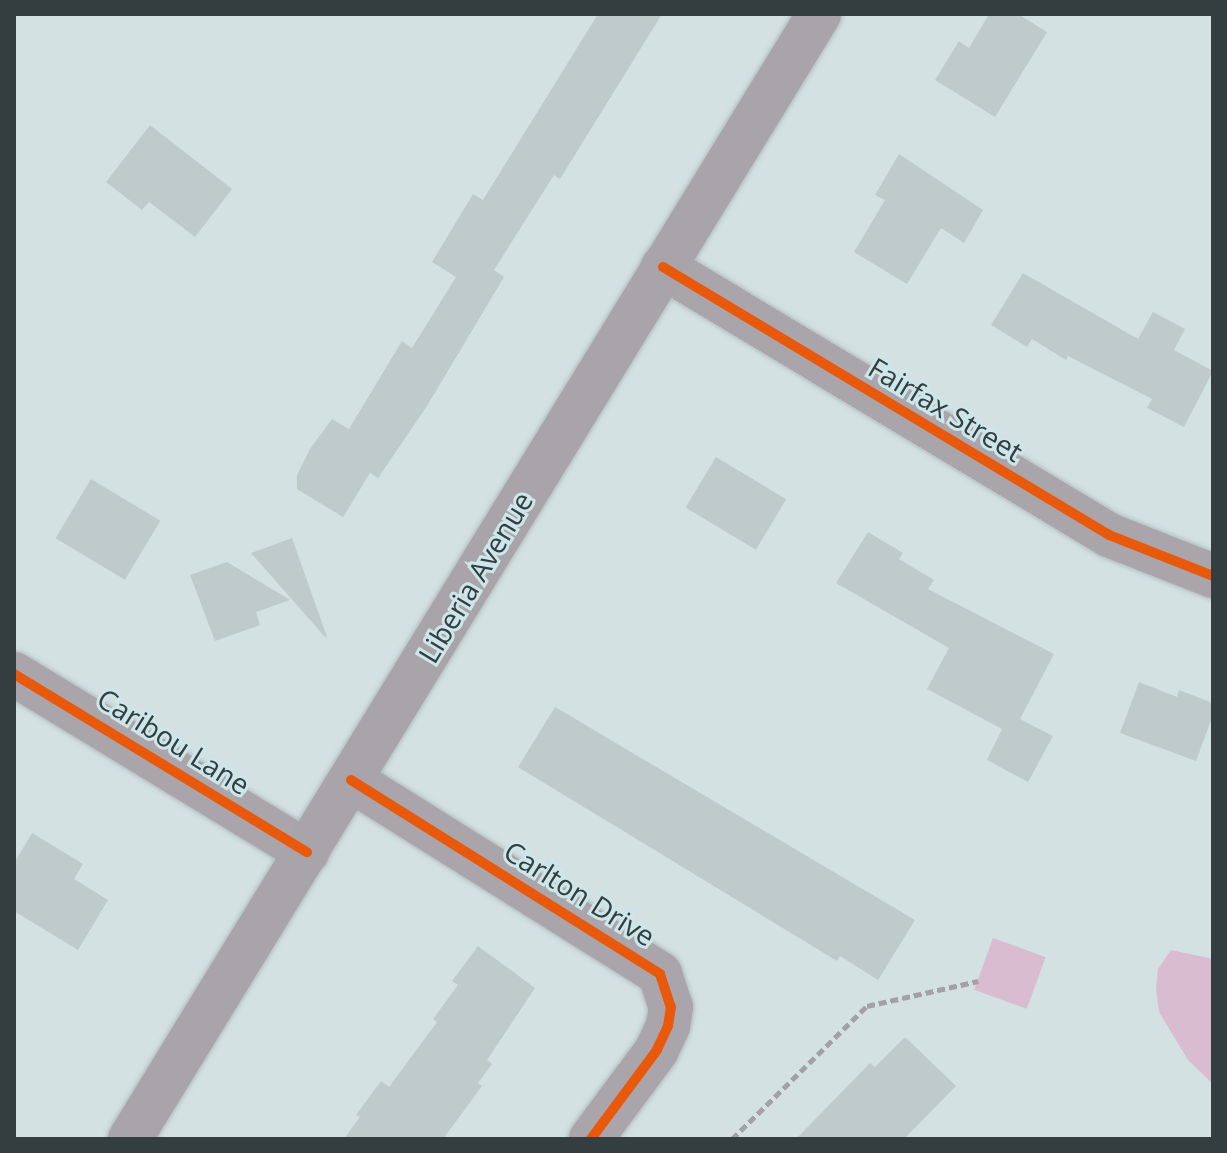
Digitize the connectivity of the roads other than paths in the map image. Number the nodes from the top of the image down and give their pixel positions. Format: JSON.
{"nodes":[{"id":1,"x":819,"y":14,"type":"edge"},
{"id":2,"x":663,"y":267,"type":"junction"},
{"id":3,"x":1213,"y":576,"type":"edge"},
{"id":4,"x":14,"y":674,"type":"edge"},
{"id":5,"x":351,"y":780,"type":"junction"},
{"id":6,"x":307,"y":852,"type":"junction"},
{"id":7,"x":130,"y":1139,"type":"edge"},
{"id":8,"x":591,"y":1139,"type":"edge"}],
"edges":[{"from":1,"to":2,"type":"main road","name":"Liberia Avenue"},
{"from":2,"to":3,"type":"street","name":"Fairfax Street"},
{"from":2,"to":5,"type":"main road","name":"Liberia Avenue"},
{"from":4,"to":6,"type":"street","name":"Caribou Lane"},
{"from":5,"to":6,"type":"main road","name":"Liberia Avenue"},
{"from":5,"to":8,"type":"street","name":"Carlton Drive"},
{"from":6,"to":7,"type":"main road","name":"Liberia Avenue"}]}
